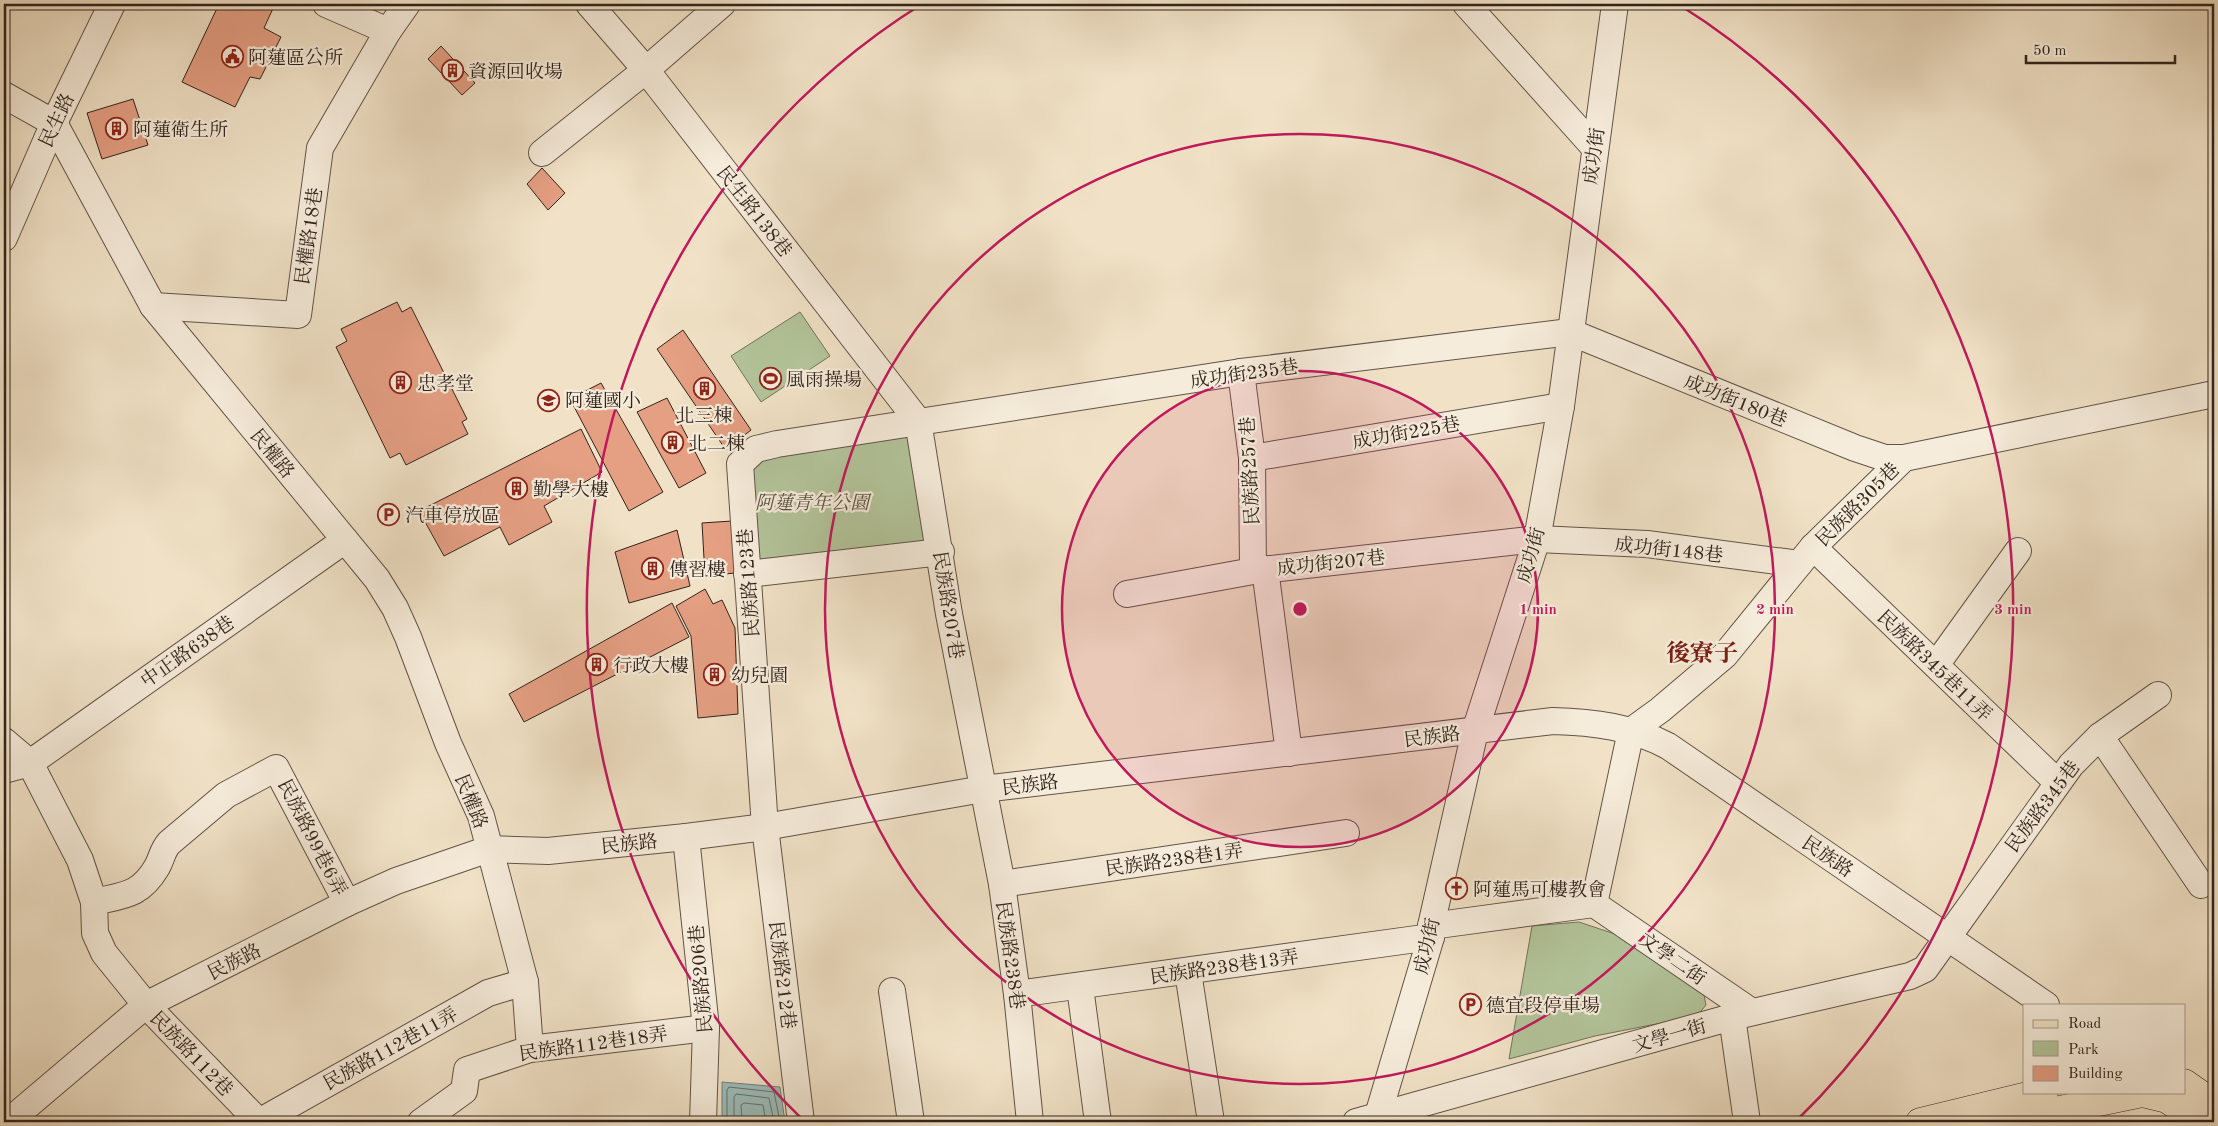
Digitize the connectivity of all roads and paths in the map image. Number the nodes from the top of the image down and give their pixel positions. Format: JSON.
{"nodes":[{"id":1,"x":112,"y":4,"type":"edge"},
{"id":2,"x":326,"y":4,"type":"edge"},
{"id":3,"x":407,"y":4,"type":"edge"},
{"id":4,"x":589,"y":4,"type":"edge"},
{"id":5,"x":722,"y":4,"type":"edge"},
{"id":6,"x":1466,"y":4,"type":"edge"},
{"id":7,"x":1615,"y":4,"type":"edge"},
{"id":8,"x":388,"y":31,"type":"junction"},
{"id":9,"x":646,"y":70,"type":"junction"},
{"id":10,"x":4,"y":95,"type":"edge"},
{"id":11,"x":54,"y":123,"type":"junction"},
{"id":12,"x":1594,"y":147,"type":"junction"},
{"id":13,"x":542,"y":153,"type":"dead end"},
{"id":14,"x":4,"y":238,"type":"edge"},
{"id":15,"x":153,"y":306,"type":"junction"},
{"id":16,"x":1570,"y":332,"type":"junction"},
{"id":17,"x":1242,"y":372,"type":"junction"},
{"id":18,"x":2214,"y":394,"type":"edge"},
{"id":19,"x":1561,"y":406,"type":"junction"},
{"id":20,"x":918,"y":421,"type":"junction"},
{"id":21,"x":1252,"y":458,"type":"junction"},
{"id":22,"x":1904,"y":458,"type":"junction"},
{"id":23,"x":1537,"y":539,"type":"junction"},
{"id":24,"x":345,"y":540,"type":"junction"},
{"id":25,"x":2018,"y":551,"type":"dead end"},
{"id":26,"x":941,"y":552,"type":"junction"},
{"id":27,"x":1806,"y":556,"type":"junction"},
{"id":28,"x":1259,"y":570,"type":"junction"},
{"id":29,"x":747,"y":574,"type":"junction"},
{"id":30,"x":1127,"y":594,"type":"dead end"},
{"id":31,"x":1936,"y":665,"type":"junction"},
{"id":32,"x":2158,"y":695,"type":"dead end"},
{"id":33,"x":1475,"y":731,"type":"junction"},
{"id":34,"x":1630,"y":731,"type":"junction"},
{"id":35,"x":2100,"y":736,"type":"junction"},
{"id":36,"x":4,"y":740,"type":"edge"},
{"id":37,"x":1289,"y":753,"type":"junction"},
{"id":38,"x":30,"y":763,"type":"junction"},
{"id":39,"x":4,"y":770,"type":"edge"},
{"id":40,"x":2057,"y":782,"type":"junction"},
{"id":41,"x":983,"y":789,"type":"junction"},
{"id":42,"x":765,"y":827,"type":"junction"},
{"id":43,"x":1346,"y":833,"type":"dead end"},
{"id":44,"x":686,"y":837,"type":"junction"},
{"id":45,"x":489,"y":849,"type":"junction"},
{"id":46,"x":1002,"y":884,"type":"junction"},
{"id":47,"x":2201,"y":885,"type":"dead end"},
{"id":48,"x":94,"y":902,"type":"junction"},
{"id":49,"x":347,"y":903,"type":"junction"},
{"id":50,"x":1594,"y":904,"type":"junction"},
{"id":51,"x":1431,"y":932,"type":"junction"},
{"id":52,"x":1947,"y":938,"type":"junction"},
{"id":53,"x":1188,"y":972,"type":"junction"},
{"id":54,"x":525,"y":982,"type":"junction"},
{"id":55,"x":1080,"y":987,"type":"junction"},
{"id":56,"x":892,"y":991,"type":"dead end"},
{"id":57,"x":1017,"y":994,"type":"junction"},
{"id":58,"x":2045,"y":1004,"type":"edge"},
{"id":59,"x":146,"y":1006,"type":"junction"},
{"id":60,"x":1742,"y":1014,"type":"junction"},
{"id":61,"x":706,"y":1028,"type":"junction"},
{"id":62,"x":530,"y":1049,"type":"junction"},
{"id":63,"x":2186,"y":1084,"type":"edge"},
{"id":64,"x":2036,"y":1094,"type":"edge"},
{"id":65,"x":2133,"y":1094,"type":"edge"},
{"id":66,"x":2149,"y":1094,"type":"edge"},
{"id":67,"x":2214,"y":1104,"type":"edge"},
{"id":68,"x":1369,"y":1121,"type":"edge"},
{"id":69,"x":8,"y":1122,"type":"edge"},
{"id":70,"x":259,"y":1122,"type":"edge"},
{"id":71,"x":420,"y":1122,"type":"edge"},
{"id":72,"x":702,"y":1122,"type":"edge"},
{"id":73,"x":801,"y":1122,"type":"edge"},
{"id":74,"x":911,"y":1122,"type":"edge"},
{"id":75,"x":1030,"y":1122,"type":"edge"},
{"id":76,"x":1098,"y":1122,"type":"edge"},
{"id":77,"x":1211,"y":1122,"type":"edge"},
{"id":78,"x":1747,"y":1122,"type":"edge"},
{"id":79,"x":1920,"y":1122,"type":"edge"},
{"id":80,"x":2002,"y":1122,"type":"edge"},
{"id":81,"x":2201,"y":1122,"type":"edge"}],
"edges":[{"from":1,"to":11,"type":"street","name":"民生路"},
{"from":2,"to":8,"type":"street"},
{"from":3,"to":8,"type":"street"},
{"from":4,"to":9,"type":"street","name":"民生路138巷"},
{"from":5,"to":9,"type":"street"},
{"from":6,"to":12,"type":"street"},
{"from":7,"to":12,"type":"street","name":"成功街"},
{"from":8,"to":15,"type":"street","name":"民權路18巷"},
{"from":9,"to":13,"type":"street"},
{"from":9,"to":20,"type":"street","name":"民生路138巷"},
{"from":10,"to":11,"type":"street"},
{"from":11,"to":14,"type":"street","name":"民生路"},
{"from":11,"to":15,"type":"street","name":"民權路"},
{"from":12,"to":16,"type":"street","name":"成功街"},
{"from":15,"to":24,"type":"street","name":"民權路"},
{"from":16,"to":17,"type":"street","name":"成功街235巷"},
{"from":16,"to":19,"type":"street","name":"成功街"},
{"from":16,"to":22,"type":"street","name":"成功街180巷"},
{"from":17,"to":20,"type":"street","name":"成功街235巷"},
{"from":17,"to":21,"type":"street","name":"民族路257巷"},
{"from":18,"to":22,"type":"street","name":"民族路305巷"},
{"from":19,"to":21,"type":"street","name":"成功街225巷"},
{"from":19,"to":23,"type":"street","name":"成功街"},
{"from":20,"to":26,"type":"street","name":"民族路207巷"},
{"from":20,"to":29,"type":"street","name":"民族路123巷"},
{"from":21,"to":28,"type":"street","name":"民族路257巷"},
{"from":22,"to":27,"type":"street","name":"民族路305巷"},
{"from":23,"to":27,"type":"street","name":"成功街148巷"},
{"from":23,"to":28,"type":"street","name":"成功街207巷"},
{"from":23,"to":33,"type":"street","name":"成功街"},
{"from":24,"to":38,"type":"street","name":"中正路638巷"},
{"from":24,"to":45,"type":"street","name":"民權路"},
{"from":25,"to":31,"type":"street"},
{"from":26,"to":29,"type":"street"},
{"from":26,"to":41,"type":"street","name":"民族路207巷"},
{"from":27,"to":31,"type":"street","name":"民族路345巷11弄"},
{"from":27,"to":34,"type":"street","name":"民族路305巷"},
{"from":28,"to":30,"type":"street","name":"成功街207巷"},
{"from":28,"to":37,"type":"street","name":"民族路257巷"},
{"from":29,"to":42,"type":"street","name":"民族路123巷"},
{"from":31,"to":40,"type":"street","name":"民族路345巷11弄"},
{"from":32,"to":35,"type":"street","name":"民族路345巷"},
{"from":33,"to":34,"type":"street","name":"民族路"},
{"from":33,"to":37,"type":"street","name":"民族路"},
{"from":33,"to":51,"type":"street","name":"成功街"},
{"from":34,"to":50,"type":"street"},
{"from":34,"to":52,"type":"street","name":"民族路"},
{"from":35,"to":40,"type":"street","name":"民族路345巷"},
{"from":35,"to":47,"type":"street"},
{"from":36,"to":38,"type":"street"},
{"from":37,"to":41,"type":"street","name":"民族路"},
{"from":38,"to":39,"type":"street","name":"中正路638巷"},
{"from":38,"to":48,"type":"street","name":"民族路112巷"},
{"from":40,"to":52,"type":"street","name":"民族路345巷"},
{"from":41,"to":42,"type":"street","name":"民族路"},
{"from":41,"to":46,"type":"street","name":"民族路238巷"},
{"from":42,"to":44,"type":"street","name":"民族路"},
{"from":42,"to":73,"type":"street","name":"民族路212巷"},
{"from":43,"to":46,"type":"street","name":"民族路238巷1弄"},
{"from":44,"to":45,"type":"street","name":"民族路"},
{"from":44,"to":61,"type":"street","name":"民族路206巷"},
{"from":45,"to":49,"type":"street","name":"民族路"},
{"from":45,"to":54,"type":"street","name":"民權路"},
{"from":46,"to":57,"type":"street","name":"民族路238巷"},
{"from":48,"to":49,"type":"street","name":"民族路99巷6弄"},
{"from":48,"to":59,"type":"street","name":"民族路112巷"},
{"from":49,"to":59,"type":"street","name":"民族路"},
{"from":50,"to":51,"type":"street"},
{"from":50,"to":60,"type":"street","name":"文學二街"},
{"from":51,"to":53,"type":"street","name":"民族路238巷13弄"},
{"from":51,"to":68,"type":"street","name":"成功街"},
{"from":52,"to":58,"type":"street","name":"民族路"},
{"from":52,"to":60,"type":"street","name":"文學一街"},
{"from":53,"to":55,"type":"street","name":"民族路238巷13弄"},
{"from":53,"to":77,"type":"street"},
{"from":54,"to":62,"type":"street","name":"民權路"},
{"from":54,"to":70,"type":"street","name":"民族路112巷11弄"},
{"from":55,"to":57,"type":"street","name":"民族路238巷13弄"},
{"from":55,"to":76,"type":"street"},
{"from":56,"to":74,"type":"street"},
{"from":57,"to":75,"type":"street","name":"民族路238巷"},
{"from":59,"to":69,"type":"street","name":"民族路"},
{"from":59,"to":70,"type":"street","name":"民族路112巷"},
{"from":60,"to":68,"type":"street","name":"文學一街"},
{"from":60,"to":78,"type":"street"},
{"from":61,"to":62,"type":"street","name":"民族路112巷18弄"},
{"from":61,"to":72,"type":"street","name":"民族路206巷"},
{"from":62,"to":71,"type":"street","name":"民族路112巷18弄"},
{"from":63,"to":67,"type":"main road"},
{"from":64,"to":79,"type":"main road"},
{"from":65,"to":80,"type":"main road"},
{"from":66,"to":81,"type":"main road"}]}
